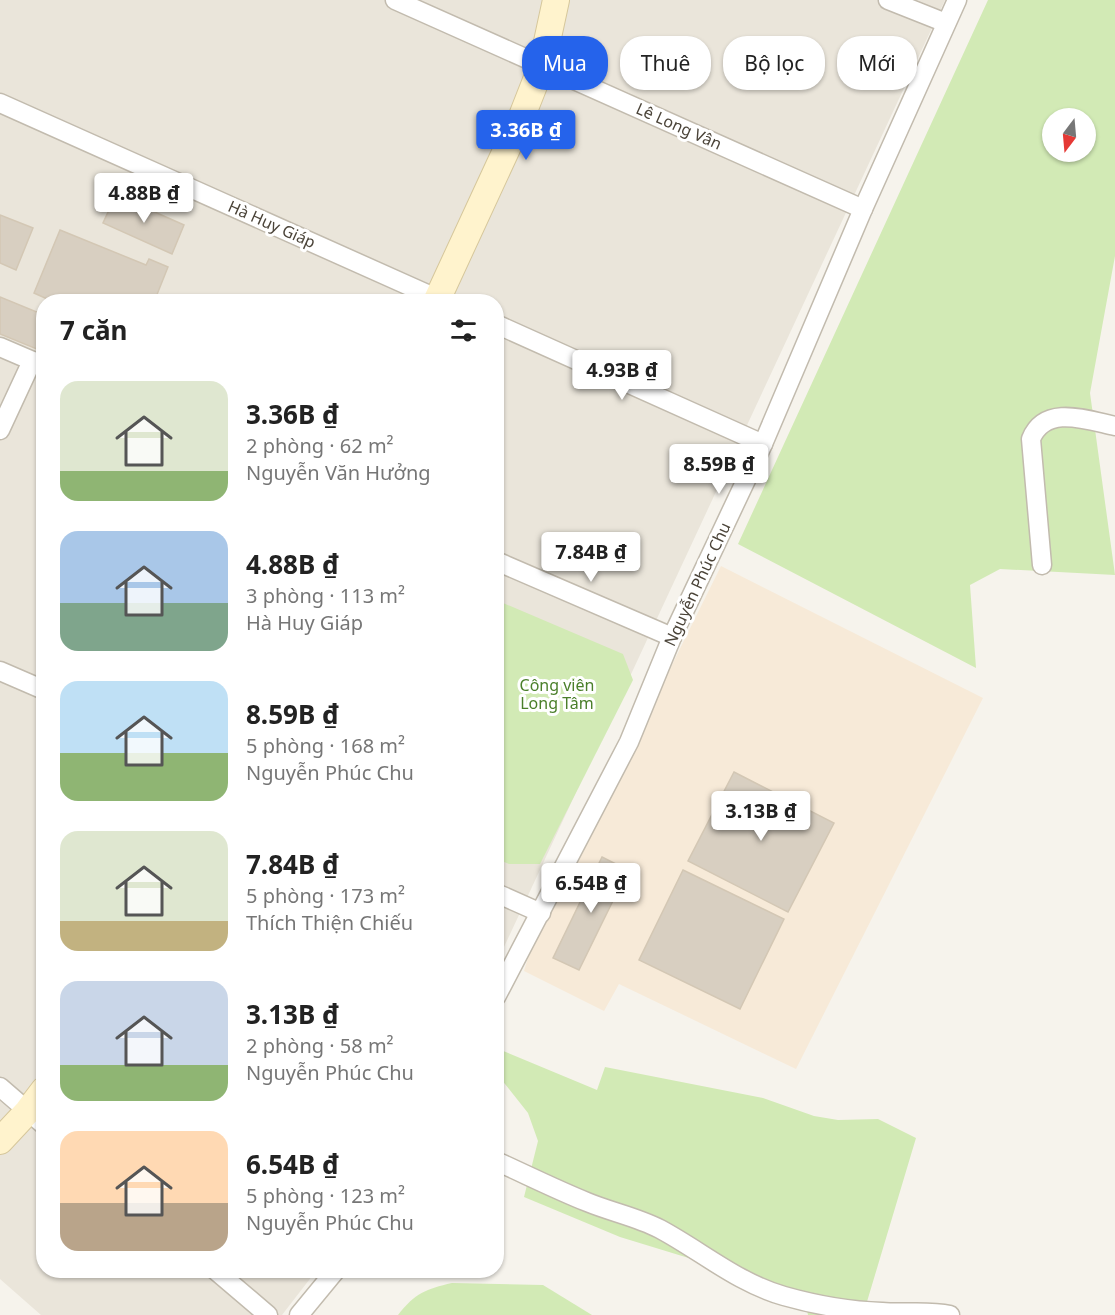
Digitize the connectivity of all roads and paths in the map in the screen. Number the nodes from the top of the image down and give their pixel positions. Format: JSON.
{"nodes":[{"id":1,"x":395,"y":0,"type":"edge"},
{"id":2,"x":556,"y":0,"type":"edge"},
{"id":3,"x":888,"y":0,"type":"edge"},
{"id":4,"x":957,"y":0,"type":"edge"},
{"id":5,"x":946,"y":23,"type":"junction"},
{"id":6,"x":548,"y":36,"type":"edge"},
{"id":7,"x":522,"y":56,"type":"edge"},
{"id":8,"x":532,"y":90,"type":"edge"},
{"id":9,"x":598,"y":90,"type":"edge"},
{"id":10,"x":0,"y":103,"type":"edge"},
{"id":11,"x":863,"y":209,"type":"junction"},
{"id":12,"x":426,"y":294,"type":"edge"},
{"id":13,"x":442,"y":294,"type":"edge"},
{"id":14,"x":504,"y":328,"type":"edge"},
{"id":15,"x":0,"y":347,"type":"edge"},
{"id":16,"x":36,"y":362,"type":"edge"},
{"id":17,"x":36,"y":367,"type":"edge"},
{"id":18,"x":1115,"y":426,"type":"edge"},
{"id":19,"x":0,"y":430,"type":"edge"},
{"id":20,"x":763,"y":444,"type":"junction"},
{"id":21,"x":504,"y":564,"type":"edge"},
{"id":22,"x":1042,"y":565,"type":"dead end"},
{"id":23,"x":672,"y":637,"type":"junction"},
{"id":24,"x":0,"y":671,"type":"edge"},
{"id":25,"x":36,"y":687,"type":"edge"},
{"id":26,"x":504,"y":897,"type":"edge"},
{"id":27,"x":541,"y":913,"type":"junction"},
{"id":28,"x":504,"y":983,"type":"edge"},
{"id":29,"x":0,"y":1087,"type":"edge"},
{"id":30,"x":36,"y":1118,"type":"edge"},
{"id":31,"x":0,"y":1141,"type":"edge"},
{"id":32,"x":504,"y":1165,"type":"edge"},
{"id":33,"x":224,"y":1278,"type":"edge"},
{"id":34,"x":329,"y":1278,"type":"edge"},
{"id":35,"x":268,"y":1315,"type":"edge"},
{"id":36,"x":299,"y":1315,"type":"edge"},
{"id":37,"x":950,"y":1315,"type":"edge"}],
"edges":[{"from":1,"to":7,"type":"street","name":"Lê Long Vân"},
{"from":2,"to":6,"type":"street"},
{"from":3,"to":5,"type":"street"},
{"from":4,"to":5,"type":"street","name":"Nguyễn Phúc Chu"},
{"from":5,"to":11,"type":"street","name":"Nguyễn Phúc Chu"},
{"from":8,"to":13,"type":"street"},
{"from":9,"to":11,"type":"street","name":"Lê Long Vân"},
{"from":10,"to":12,"type":"street","name":"Hà Huy Giáp"},
{"from":11,"to":20,"type":"street","name":"Nguyễn Phúc Chu"},
{"from":14,"to":20,"type":"street"},
{"from":15,"to":16,"type":"street"},
{"from":17,"to":19,"type":"street"},
{"from":18,"to":22,"type":"street"},
{"from":20,"to":23,"type":"street","name":"Nguyễn Phúc Chu"},
{"from":21,"to":23,"type":"street"},
{"from":23,"to":27,"type":"street","name":"Nguyễn Phúc Chu"},
{"from":24,"to":25,"type":"street"},
{"from":26,"to":27,"type":"street"},
{"from":27,"to":28,"type":"street","name":"Nguyễn Phúc Chu"},
{"from":29,"to":30,"type":"street"},
{"from":30,"to":31,"type":"street"},
{"from":32,"to":37,"type":"street"},
{"from":33,"to":35,"type":"street"},
{"from":34,"to":36,"type":"street"}]}
